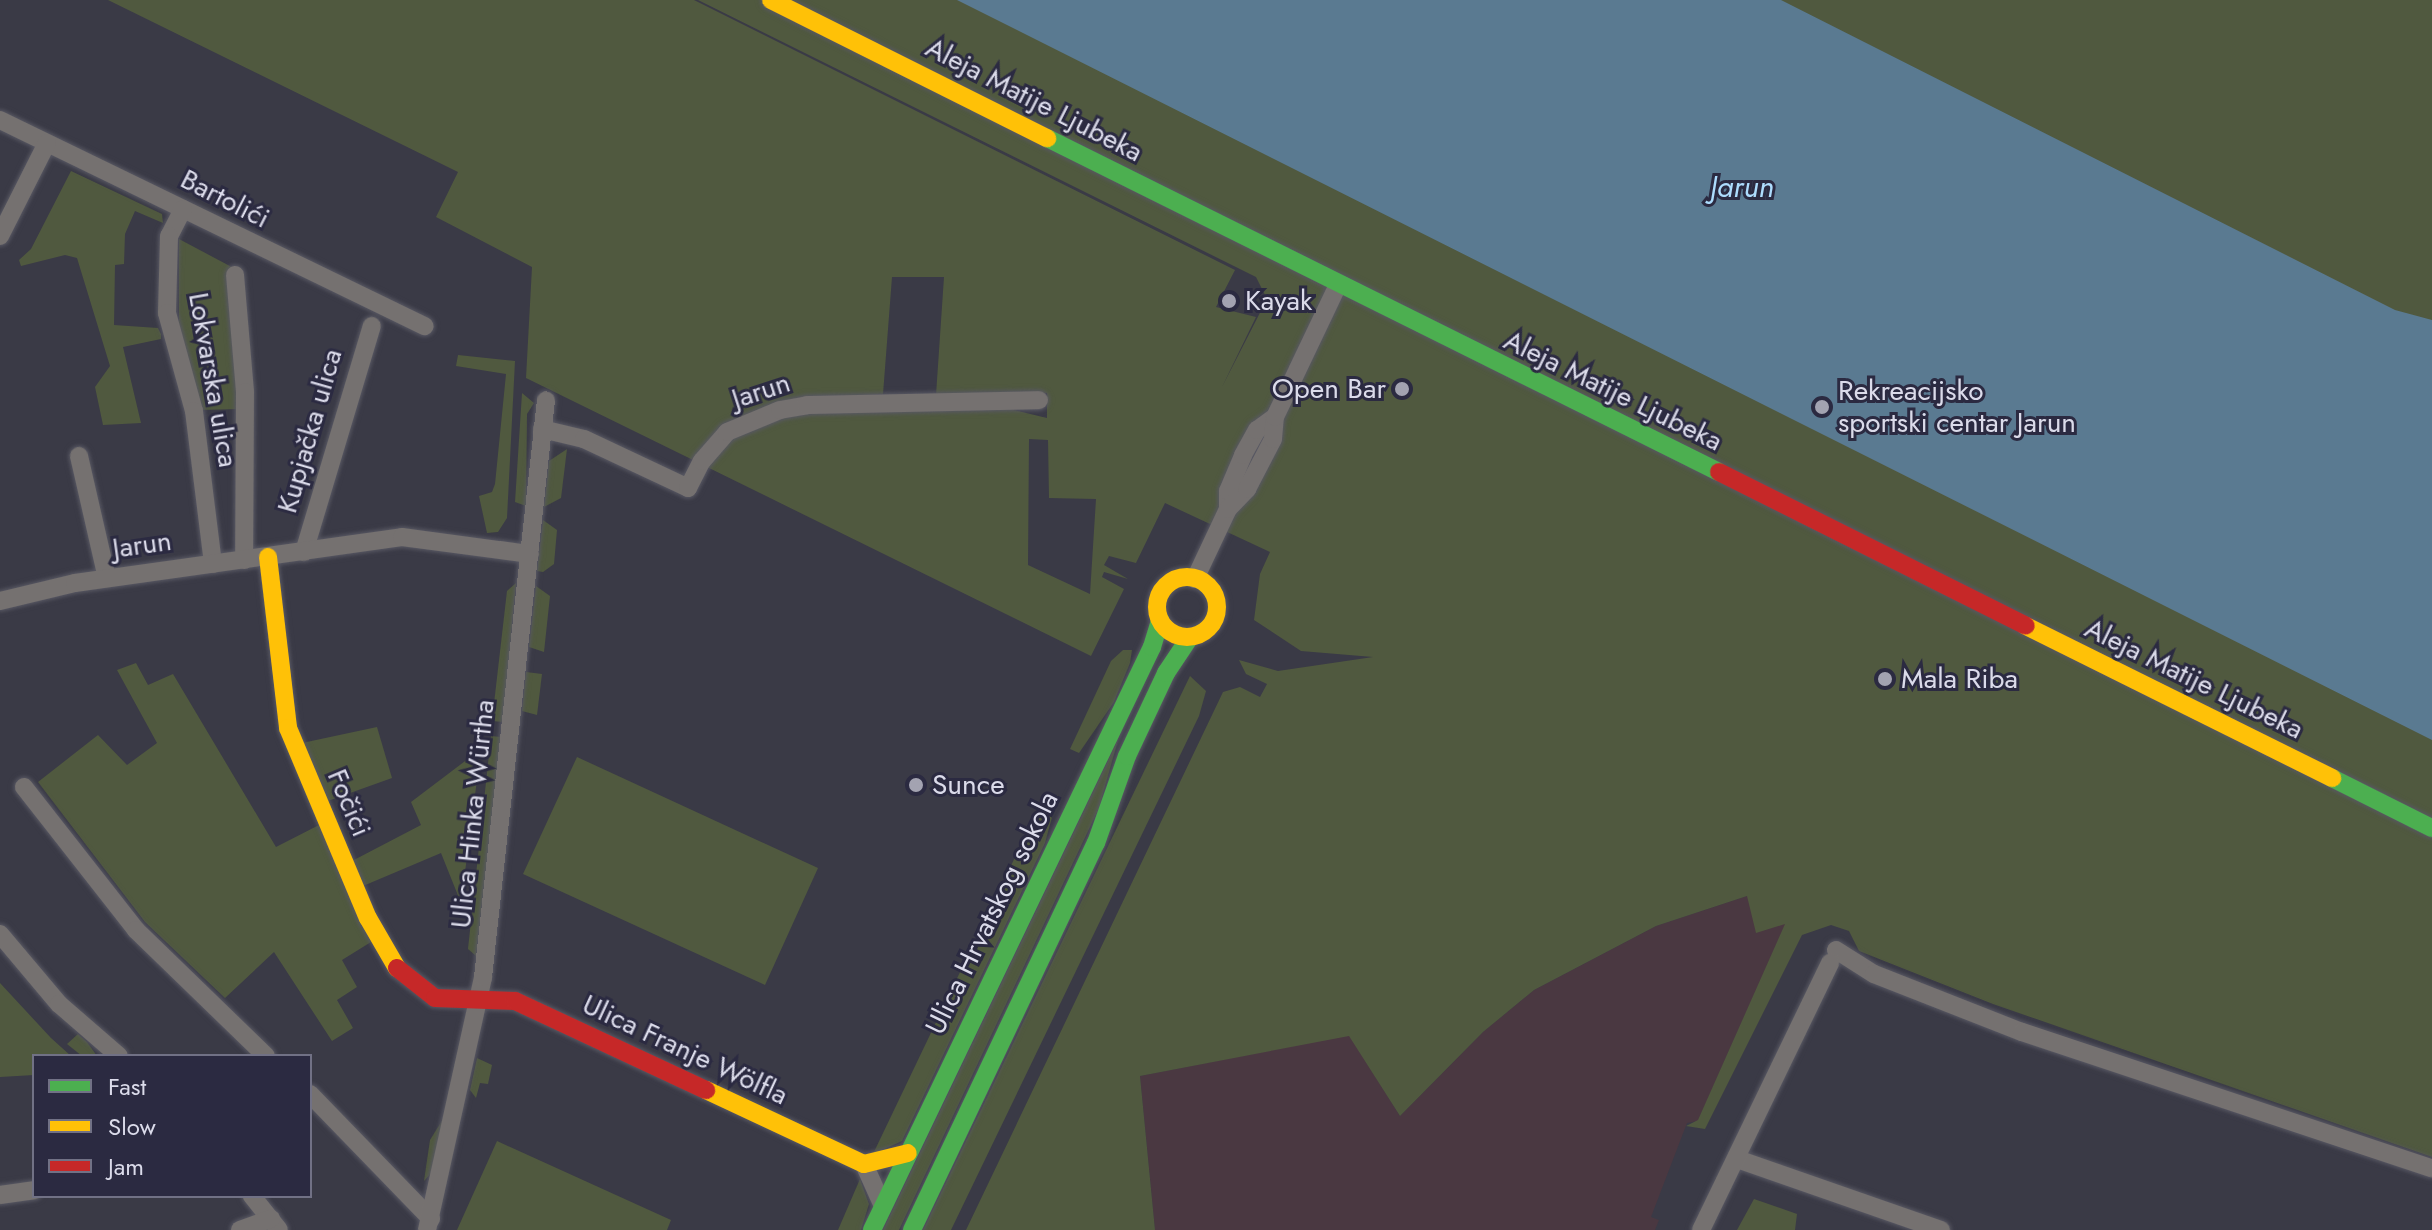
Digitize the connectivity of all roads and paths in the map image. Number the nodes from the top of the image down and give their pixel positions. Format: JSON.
{"nodes":[{"id":1,"x":771,"y":0,"type":"edge"},
{"id":2,"x":0,"y":120,"type":"edge"},
{"id":3,"x":47,"y":143,"type":"junction"},
{"id":4,"x":183,"y":209,"type":"junction"},
{"id":5,"x":0,"y":236,"type":"edge"},
{"id":6,"x":235,"y":275,"type":"dead end"},
{"id":7,"x":1338,"y":285,"type":"junction"},
{"id":8,"x":372,"y":326,"type":"dead end"},
{"id":9,"x":425,"y":326,"type":"dead end"},
{"id":10,"x":546,"y":400,"type":"dead end"},
{"id":11,"x":1039,"y":400,"type":"dead end"},
{"id":12,"x":542,"y":429,"type":"junction"},
{"id":13,"x":79,"y":456,"type":"dead end"},
{"id":14,"x":304,"y":552,"type":"junction"},
{"id":15,"x":530,"y":554,"type":"junction"},
{"id":16,"x":268,"y":557,"type":"junction"},
{"id":17,"x":244,"y":560,"type":"junction"},
{"id":18,"x":213,"y":564,"type":"junction"},
{"id":19,"x":107,"y":578,"type":"junction"},
{"id":20,"x":1195,"y":579,"type":"junction"},
{"id":21,"x":0,"y":601,"type":"edge"},
{"id":22,"x":1160,"y":620,"type":"junction"},
{"id":23,"x":1190,"y":637,"type":"junction"},
{"id":24,"x":24,"y":787,"type":"dead end"},
{"id":25,"x":2432,"y":828,"type":"edge"},
{"id":26,"x":0,"y":934,"type":"edge"},
{"id":27,"x":480,"y":999,"type":"junction"},
{"id":28,"x":117,"y":1054,"type":"edge"},
{"id":29,"x":264,"y":1054,"type":"edge"},
{"id":30,"x":312,"y":1096,"type":"edge"},
{"id":31,"x":908,"y":1153,"type":"junction"},
{"id":32,"x":1737,"y":1159,"type":"junction"},
{"id":33,"x":864,"y":1164,"type":"junction"},
{"id":34,"x":2432,"y":1168,"type":"edge"},
{"id":35,"x":32,"y":1190,"type":"edge"},
{"id":36,"x":0,"y":1195,"type":"edge"},
{"id":37,"x":254,"y":1198,"type":"edge"},
{"id":38,"x":883,"y":1206,"type":"junction"},
{"id":39,"x":275,"y":1225,"type":"edge"},
{"id":40,"x":429,"y":1225,"type":"edge"},
{"id":41,"x":240,"y":1230,"type":"edge"},
{"id":42,"x":872,"y":1230,"type":"edge"},
{"id":43,"x":912,"y":1230,"type":"edge"},
{"id":44,"x":1701,"y":1230,"type":"edge"},
{"id":45,"x":1941,"y":1230,"type":"edge"}],
"edges":[{"from":1,"to":7,"type":"street","name":"Aleja Matije Ljubeka"},
{"from":2,"to":3,"type":"street","name":"Bartolići"},
{"from":3,"to":4,"type":"street","name":"Bartolići"},
{"from":3,"to":5,"type":"street"},
{"from":4,"to":9,"type":"street","name":"Bartolići"},
{"from":4,"to":18,"type":"street","name":"Lokvarska ulica"},
{"from":6,"to":17,"type":"street"},
{"from":7,"to":20,"type":"street"},
{"from":7,"to":25,"type":"street","name":"Aleja Matije Ljubeka"},
{"from":8,"to":14,"type":"street","name":"Kupjačka ulica"},
{"from":10,"to":12,"type":"street","name":"Ulica Hinka Würtha"},
{"from":11,"to":12,"type":"street","name":"Jarun"},
{"from":12,"to":15,"type":"street","name":"Ulica Hinka Würtha"},
{"from":13,"to":19,"type":"street"},
{"from":14,"to":15,"type":"street","name":"Jarun"},
{"from":14,"to":16,"type":"street","name":"Jarun"},
{"from":15,"to":27,"type":"street","name":"Ulica Hinka Würtha"},
{"from":16,"to":17,"type":"street","name":"Jarun"},
{"from":16,"to":27,"type":"street","name":"Fočići"},
{"from":17,"to":18,"type":"street","name":"Jarun"},
{"from":18,"to":19,"type":"street","name":"Jarun"},
{"from":19,"to":21,"type":"street","name":"Jarun"},
{"from":20,"to":22,"type":"street"},
{"from":20,"to":23,"type":"street"},
{"from":22,"to":23,"type":"street"},
{"from":22,"to":31,"type":"street","name":"Ulica Hrvatskog sokola"},
{"from":23,"to":43,"type":"street"},
{"from":24,"to":29,"type":"street"},
{"from":26,"to":28,"type":"street"},
{"from":27,"to":33,"type":"street","name":"Ulica Franje Wölfla"},
{"from":27,"to":40,"type":"street","name":"Ulica Hinka Würtha"},
{"from":30,"to":40,"type":"street"},
{"from":31,"to":33,"type":"street"},
{"from":31,"to":38,"type":"street","name":"Ulica Hrvatskog sokola"},
{"from":32,"to":34,"type":"street"},
{"from":32,"to":44,"type":"street"},
{"from":32,"to":45,"type":"street"},
{"from":33,"to":38,"type":"street"},
{"from":35,"to":36,"type":"street"},
{"from":37,"to":39,"type":"street"},
{"from":38,"to":42,"type":"street","name":"Ulica Hrvatskog sokola"},
{"from":39,"to":41,"type":"street"}]}
